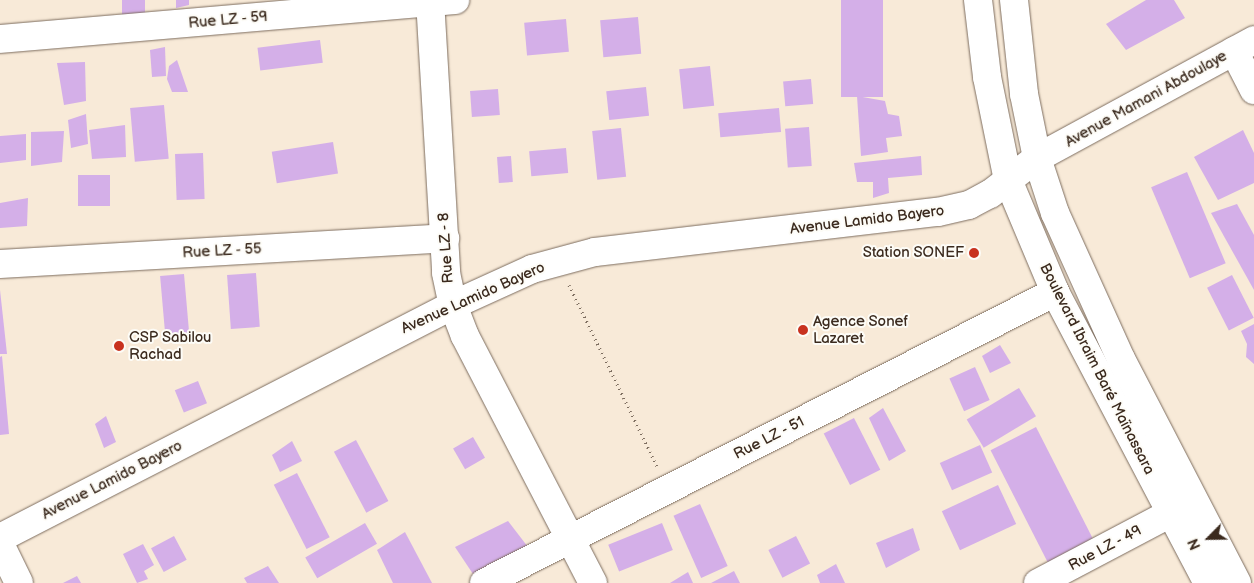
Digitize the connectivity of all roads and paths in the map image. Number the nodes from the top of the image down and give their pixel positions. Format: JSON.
{"nodes":[{"id":1,"x":978,"y":0,"type":"edge"},
{"id":2,"x":1014,"y":0,"type":"edge"},
{"id":3,"x":439,"y":1,"type":"edge"},
{"id":4,"x":0,"y":40,"type":"edge"},
{"id":5,"x":1244,"y":46,"type":"edge"},
{"id":6,"x":1254,"y":90,"type":"edge"},
{"id":7,"x":1037,"y":158,"type":"junction"},
{"id":8,"x":1008,"y":180,"type":"junction"},
{"id":9,"x":445,"y":238,"type":"junction"},
{"id":10,"x":557,"y":261,"type":"junction"},
{"id":11,"x":0,"y":264,"type":"edge"},
{"id":12,"x":1055,"y":292,"type":"junction"},
{"id":13,"x":453,"y":304,"type":"junction"},
{"id":14,"x":668,"y":489,"type":"junction"},
{"id":15,"x":1171,"y":513,"type":"junction"},
{"id":16,"x":0,"y":538,"type":"edge"},
{"id":17,"x":570,"y":539,"type":"junction"},
{"id":18,"x":0,"y":544,"type":"edge"},
{"id":19,"x":19,"y":583,"type":"edge"},
{"id":20,"x":484,"y":583,"type":"edge"},
{"id":21,"x":593,"y":583,"type":"edge"},
{"id":22,"x":1038,"y":583,"type":"edge"},
{"id":23,"x":1208,"y":583,"type":"edge"},
{"id":24,"x":1237,"y":583,"type":"edge"}],
"edges":[{"from":1,"to":8,"type":"street","name":"Boulevard Ibraim Baré Maïnassara"},
{"from":2,"to":7,"type":"street","name":"Boulevard Ibraim Baré Maïnassara"},
{"from":3,"to":4,"type":"street","name":"Rue LZ - 59"},
{"from":3,"to":9,"type":"street","name":"Rue LZ - 8"},
{"from":5,"to":6,"type":"street"},
{"from":5,"to":7,"type":"street","name":"Avenue Mamani Abdoulaye"},
{"from":7,"to":8,"type":"street","name":"Avenue Lamido Bayero"},
{"from":7,"to":24,"type":"street","name":"Boulevard Ibraim Baré Maïnassara"},
{"from":8,"to":10,"type":"street","name":"Avenue Lamido Bayero"},
{"from":8,"to":12,"type":"street","name":"Boulevard Ibraim Baré Maïnassara"},
{"from":9,"to":11,"type":"street","name":"Rue LZ - 55"},
{"from":9,"to":13,"type":"street","name":"Rue LZ - 8"},
{"from":10,"to":13,"type":"street","name":"Avenue Lamido Bayero"},
{"from":10,"to":14,"type":"path"},
{"from":12,"to":14,"type":"street","name":"Rue LZ - 51"},
{"from":12,"to":15,"type":"street","name":"Boulevard Ibraim Baré Maïnassara"},
{"from":13,"to":16,"type":"street","name":"Avenue Lamido Bayero"},
{"from":13,"to":17,"type":"street","name":"Rue LZ - 8"},
{"from":14,"to":17,"type":"street","name":"Rue LZ - 51"},
{"from":15,"to":22,"type":"street","name":"Rue LZ - 49"},
{"from":15,"to":23,"type":"street","name":"Boulevard Ibraim Baré Maïnassara"},
{"from":17,"to":20,"type":"street","name":"Rue LZ - 51"},
{"from":17,"to":21,"type":"street","name":"Rue LZ - 8"},
{"from":18,"to":19,"type":"street"}]}
